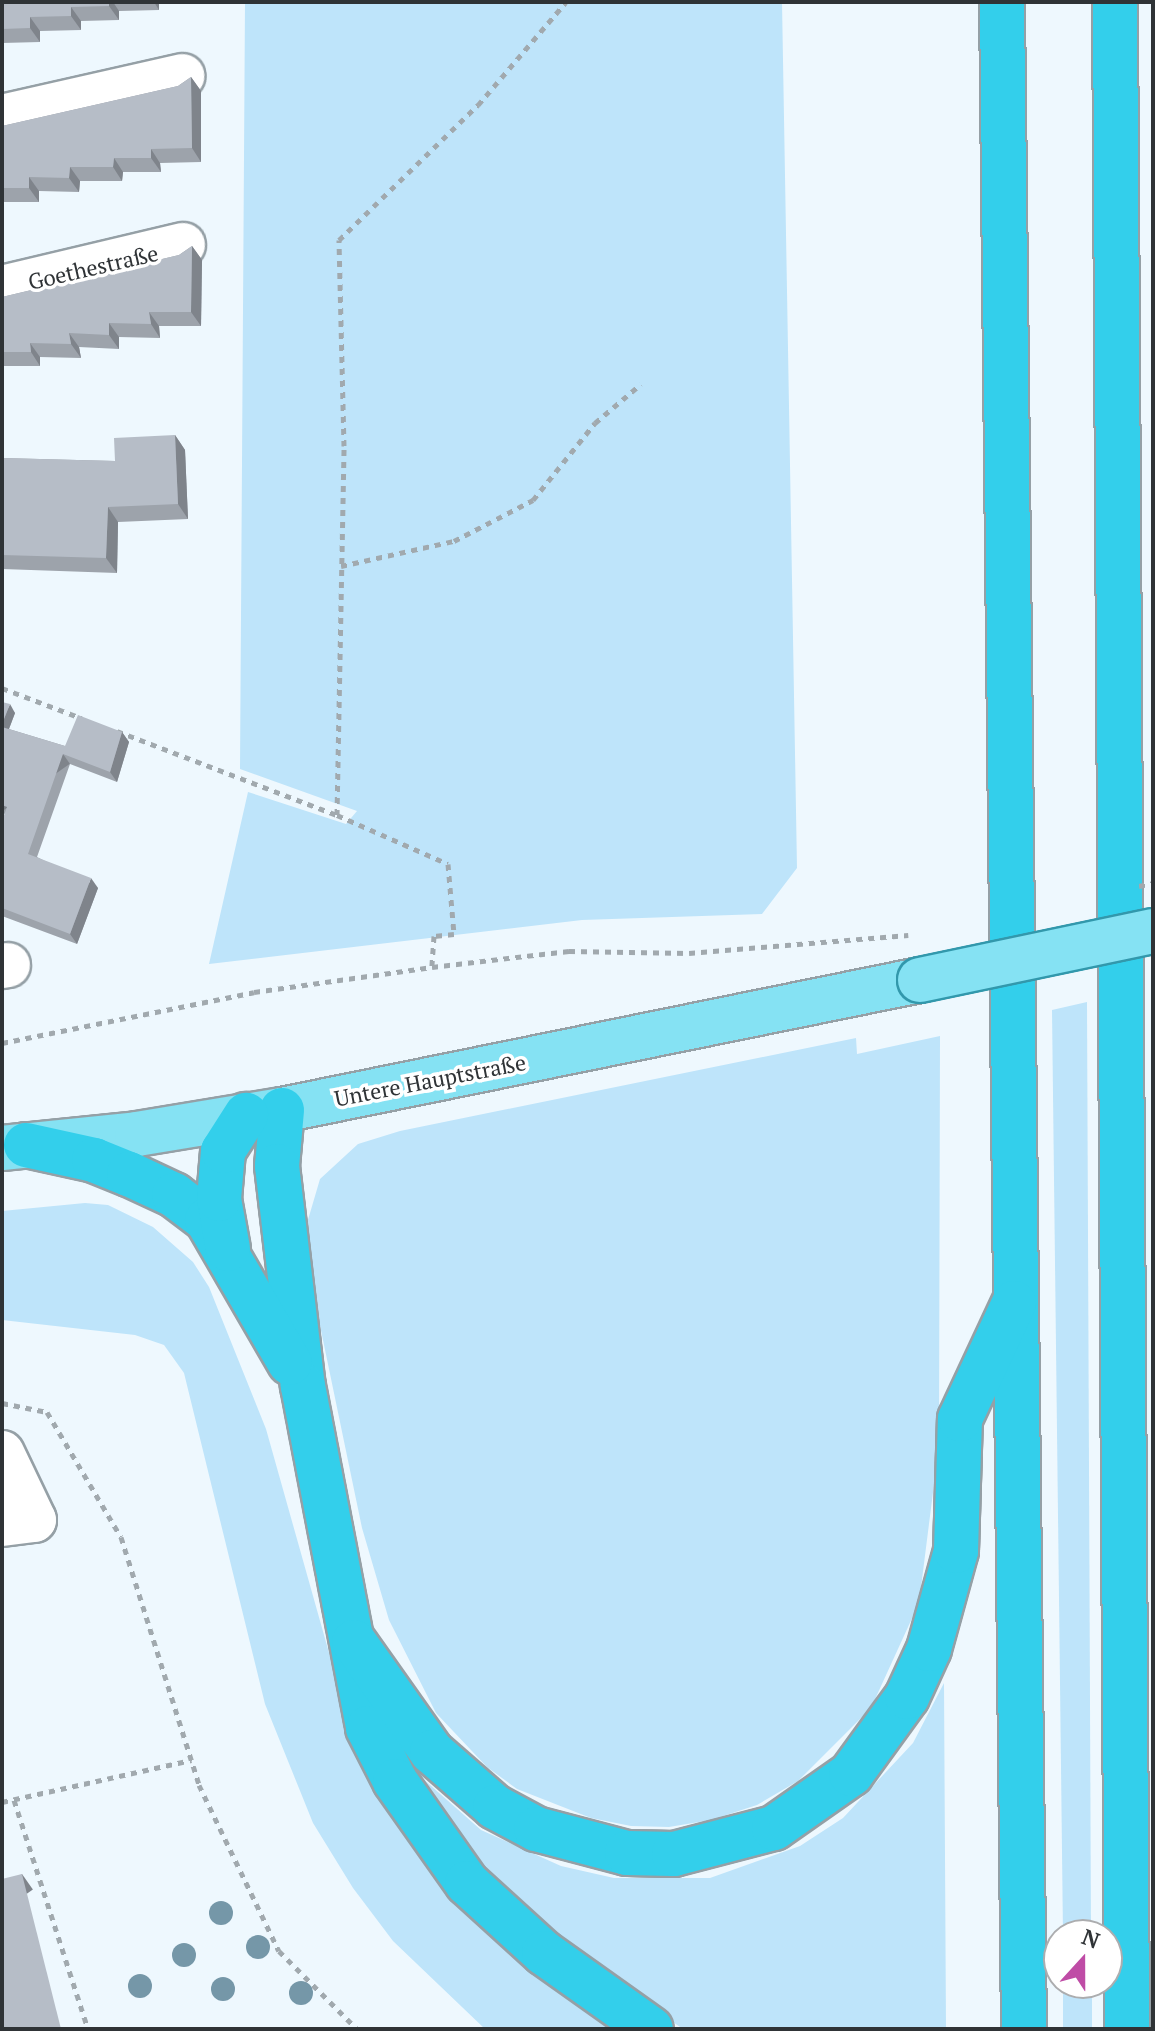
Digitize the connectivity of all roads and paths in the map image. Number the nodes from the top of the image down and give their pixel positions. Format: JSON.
{"nodes":[{"id":1,"x":566,"y":2,"type":"edge"},
{"id":2,"x":1002,"y":2,"type":"edge"},
{"id":3,"x":1115,"y":2,"type":"edge"},
{"id":4,"x":182,"y":76,"type":"dead end"},
{"id":5,"x":2,"y":117,"type":"edge"},
{"id":6,"x":183,"y":245,"type":"dead end"},
{"id":7,"x":2,"y":288,"type":"edge"},
{"id":8,"x":641,"y":384,"type":"dead end"},
{"id":9,"x":341,"y":566,"type":"junction"},
{"id":10,"x":2,"y":688,"type":"edge"},
{"id":11,"x":89,"y":721,"type":"edge"},
{"id":12,"x":104,"y":726,"type":"edge"},
{"id":13,"x":337,"y":815,"type":"junction"},
{"id":14,"x":1153,"y":931,"type":"edge"},
{"id":15,"x":919,"y":934,"type":"dead end"},
{"id":16,"x":432,"y":967,"type":"junction"},
{"id":17,"x":2,"y":1043,"type":"edge"},
{"id":18,"x":1120,"y":1046,"type":"junction"},
{"id":19,"x":264,"y":1112,"type":"junction"},
{"id":20,"x":14,"y":1146,"type":"edge"},
{"id":21,"x":1153,"y":1150,"type":"edge"},
{"id":22,"x":229,"y":1252,"type":"junction"},
{"id":23,"x":1020,"y":1290,"type":"junction"},
{"id":24,"x":303,"y":1386,"type":"junction"},
{"id":25,"x":2,"y":1403,"type":"edge"},
{"id":26,"x":2,"y":1453,"type":"edge"},
{"id":27,"x":2,"y":1524,"type":"edge"},
{"id":28,"x":354,"y":1642,"type":"junction"},
{"id":29,"x":191,"y":1760,"type":"junction"},
{"id":30,"x":14,"y":1800,"type":"junction"},
{"id":31,"x":2,"y":1802,"type":"edge"},
{"id":32,"x":88,"y":2029,"type":"edge"},
{"id":33,"x":357,"y":2029,"type":"edge"},
{"id":34,"x":651,"y":2029,"type":"edge"},
{"id":35,"x":1024,"y":2029,"type":"edge"},
{"id":36,"x":1127,"y":2029,"type":"edge"}],
"edges":[{"from":1,"to":9,"type":"path"},
{"from":2,"to":23,"type":"highway"},
{"from":3,"to":18,"type":"highway"},
{"from":4,"to":5,"type":"street"},
{"from":6,"to":7,"type":"street","name":"Goethestraße"},
{"from":8,"to":9,"type":"path"},
{"from":9,"to":13,"type":"path"},
{"from":10,"to":11,"type":"path"},
{"from":12,"to":13,"type":"path"},
{"from":13,"to":16,"type":"path"},
{"from":14,"to":19,"type":"main road","name":"Untere Hauptstraße","bridge":true},
{"from":15,"to":16,"type":"path"},
{"from":16,"to":17,"type":"path"},
{"from":18,"to":21,"type":"highway"},
{"from":18,"to":36,"type":"highway"},
{"from":19,"to":20,"type":"main road","name":"Untere Hauptstraße"},
{"from":19,"to":22,"type":"highway"},
{"from":19,"to":24,"type":"highway"},
{"from":20,"to":22,"type":"highway"},
{"from":22,"to":24,"type":"highway"},
{"from":23,"to":28,"type":"highway"},
{"from":23,"to":35,"type":"highway"},
{"from":24,"to":28,"type":"highway"},
{"from":25,"to":29,"type":"path"},
{"from":26,"to":27,"type":"street"},
{"from":28,"to":34,"type":"highway"},
{"from":29,"to":30,"type":"path"},
{"from":29,"to":33,"type":"path"},
{"from":30,"to":31,"type":"path"},
{"from":30,"to":32,"type":"path"}]}
